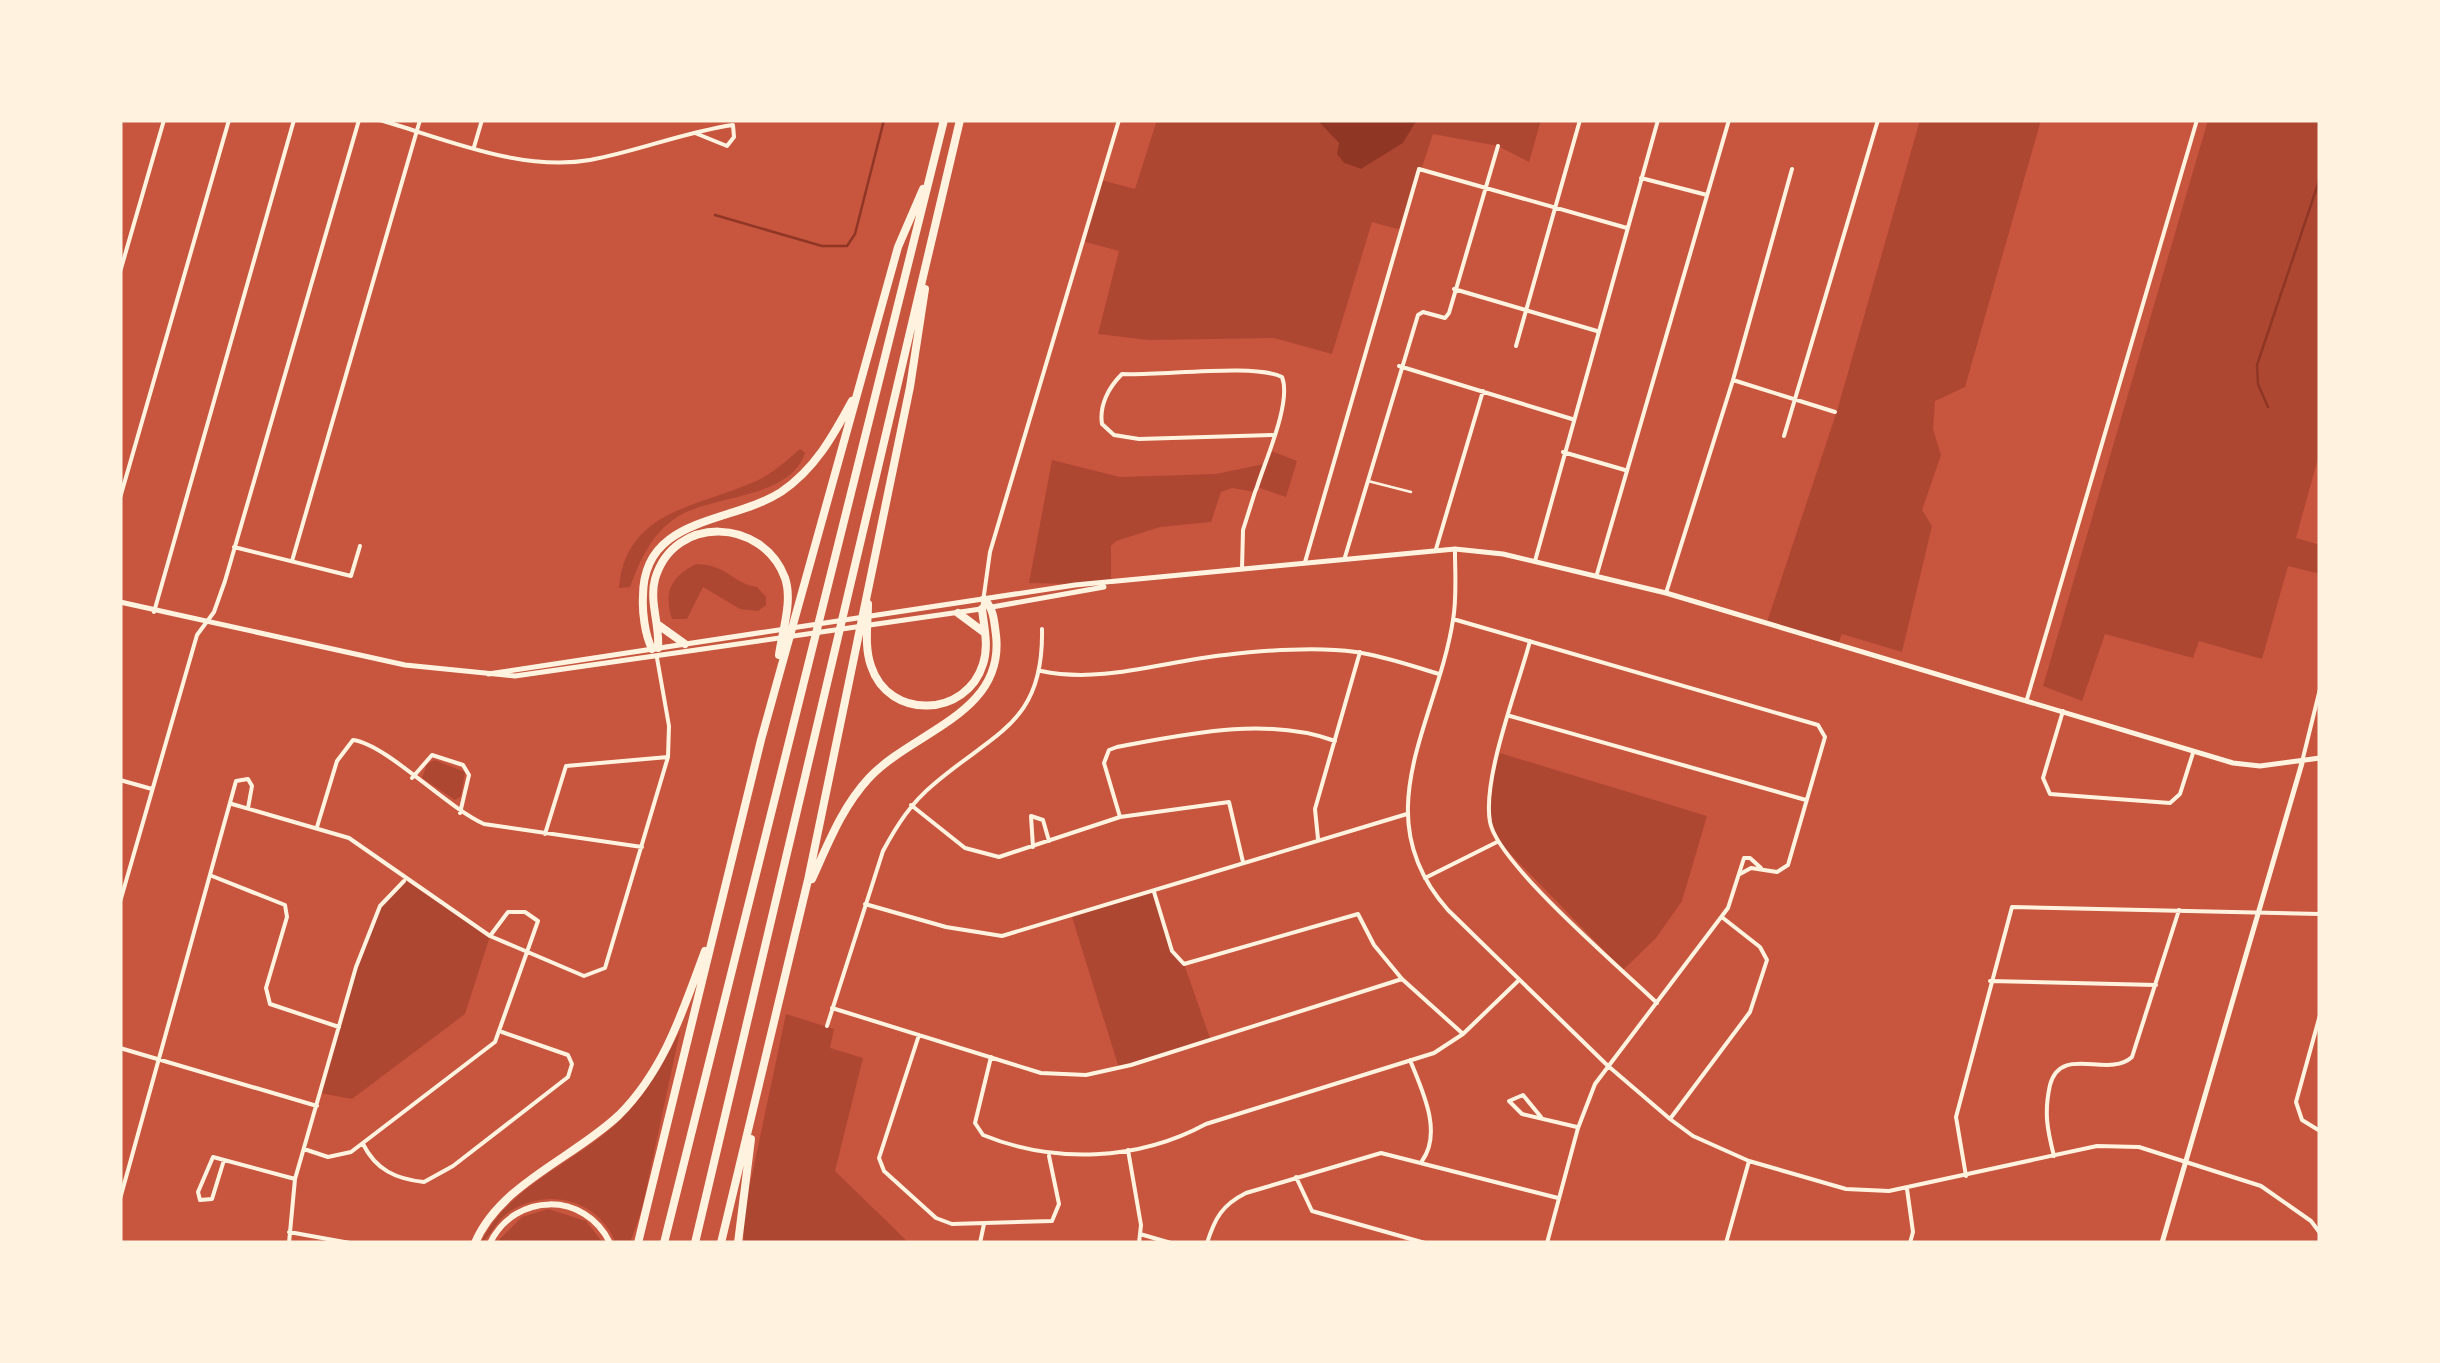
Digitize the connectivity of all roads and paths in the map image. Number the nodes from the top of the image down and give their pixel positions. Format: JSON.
{"nodes":[{"id":1,"x":164,"y":120,"type":"edge"},
{"id":2,"x":229,"y":120,"type":"edge"},
{"id":3,"x":294,"y":120,"type":"edge"},
{"id":4,"x":359,"y":120,"type":"edge"},
{"id":5,"x":380,"y":120,"type":"edge"},
{"id":6,"x":420,"y":120,"type":"edge"},
{"id":7,"x":482,"y":120,"type":"edge"},
{"id":8,"x":944,"y":120,"type":"edge"},
{"id":9,"x":960,"y":120,"type":"edge"},
{"id":10,"x":1119,"y":120,"type":"edge"},
{"id":11,"x":1580,"y":120,"type":"edge"},
{"id":12,"x":1658,"y":120,"type":"edge"},
{"id":13,"x":1729,"y":120,"type":"edge"},
{"id":14,"x":1878,"y":120,"type":"edge"},
{"id":15,"x":2198,"y":120,"type":"edge"},
{"id":16,"x":417,"y":131,"type":"junction"},
{"id":17,"x":694,"y":133,"type":"junction"},
{"id":18,"x":1498,"y":146,"type":"dead end"},
{"id":19,"x":474,"y":147,"type":"junction"},
{"id":20,"x":932,"y":166,"type":"junction"},
{"id":21,"x":1792,"y":169,"type":"dead end"},
{"id":22,"x":1642,"y":178,"type":"junction"},
{"id":23,"x":1485,"y":188,"type":"junction"},
{"id":24,"x":1707,"y":196,"type":"junction"},
{"id":25,"x":1556,"y":210,"type":"junction"},
{"id":26,"x":1627,"y":228,"type":"junction"},
{"id":27,"x":934,"y":231,"type":"junction"},
{"id":28,"x":120,"y":272,"type":"edge"},
{"id":29,"x":1454,"y":288,"type":"junction"},
{"id":30,"x":1527,"y":309,"type":"junction"},
{"id":31,"x":1598,"y":331,"type":"junction"},
{"id":32,"x":1516,"y":346,"type":"dead end"},
{"id":33,"x":1399,"y":366,"type":"junction"},
{"id":34,"x":1733,"y":380,"type":"junction"},
{"id":35,"x":858,"y":388,"type":"junction"},
{"id":36,"x":1483,"y":391,"type":"junction"},
{"id":37,"x":1795,"y":399,"type":"junction"},
{"id":38,"x":1835,"y":412,"type":"dead end"},
{"id":39,"x":1572,"y":419,"type":"junction"},
{"id":40,"x":1273,"y":435,"type":"junction"},
{"id":41,"x":1784,"y":436,"type":"dead end"},
{"id":42,"x":1563,"y":452,"type":"junction"},
{"id":43,"x":1626,"y":470,"type":"junction"},
{"id":44,"x":1366,"y":480,"type":"junction"},
{"id":45,"x":1411,"y":492,"type":"dead end"},
{"id":46,"x":120,"y":498,"type":"edge"},
{"id":47,"x":360,"y":546,"type":"dead end"},
{"id":48,"x":234,"y":548,"type":"junction"},
{"id":49,"x":1455,"y":548,"type":"junction"},
{"id":50,"x":1436,"y":549,"type":"junction"},
{"id":51,"x":1345,"y":557,"type":"junction"},
{"id":52,"x":1535,"y":561,"type":"junction"},
{"id":53,"x":292,"y":562,"type":"junction"},
{"id":54,"x":1305,"y":562,"type":"junction"},
{"id":55,"x":1242,"y":569,"type":"junction"},
{"id":56,"x":1597,"y":574,"type":"junction"},
{"id":57,"x":869,"y":584,"type":"junction"},
{"id":58,"x":1111,"y":585,"type":"junction"},
{"id":59,"x":1666,"y":593,"type":"junction"},
{"id":60,"x":120,"y":602,"type":"edge"},
{"id":61,"x":986,"y":605,"type":"junction"},
{"id":62,"x":154,"y":612,"type":"junction"},
{"id":63,"x":958,"y":613,"type":"junction"},
{"id":64,"x":1454,"y":619,"type":"junction"},
{"id":65,"x":205,"y":624,"type":"junction"},
{"id":66,"x":657,"y":624,"type":"junction"},
{"id":67,"x":1042,"y":630,"type":"dead end"},
{"id":68,"x":985,"y":633,"type":"junction"},
{"id":69,"x":1530,"y":641,"type":"junction"},
{"id":70,"x":685,"y":644,"type":"junction"},
{"id":71,"x":656,"y":652,"type":"junction"},
{"id":72,"x":1360,"y":652,"type":"junction"},
{"id":73,"x":1042,"y":670,"type":"junction"},
{"id":74,"x":1439,"y":674,"type":"junction"},
{"id":75,"x":776,"y":684,"type":"junction"},
{"id":76,"x":2320,"y":689,"type":"edge"},
{"id":77,"x":2027,"y":699,"type":"junction"},
{"id":78,"x":2063,"y":711,"type":"junction"},
{"id":79,"x":1510,"y":716,"type":"junction"},
{"id":80,"x":1335,"y":741,"type":"junction"},
{"id":81,"x":2193,"y":752,"type":"junction"},
{"id":82,"x":668,"y":757,"type":"junction"},
{"id":83,"x":2320,"y":758,"type":"edge"},
{"id":84,"x":2302,"y":763,"type":"junction"},
{"id":85,"x":412,"y":778,"type":"junction"},
{"id":86,"x":120,"y":780,"type":"edge"},
{"id":87,"x":152,"y":789,"type":"junction"},
{"id":88,"x":1806,"y":800,"type":"junction"},
{"id":89,"x":232,"y":804,"type":"junction"},
{"id":90,"x":911,"y":805,"type":"junction"},
{"id":91,"x":248,"y":808,"type":"junction"},
{"id":92,"x":460,"y":813,"type":"junction"},
{"id":93,"x":1407,"y":814,"type":"junction"},
{"id":94,"x":1120,"y":817,"type":"junction"},
{"id":95,"x":317,"y":827,"type":"junction"},
{"id":96,"x":545,"y":834,"type":"junction"},
{"id":97,"x":1318,"y":839,"type":"junction"},
{"id":98,"x":1049,"y":841,"type":"junction"},
{"id":99,"x":1498,"y":841,"type":"junction"},
{"id":100,"x":1032,"y":847,"type":"junction"},
{"id":101,"x":642,"y":848,"type":"junction"},
{"id":102,"x":1243,"y":863,"type":"junction"},
{"id":103,"x":1762,"y":868,"type":"junction"},
{"id":104,"x":1740,"y":874,"type":"junction"},
{"id":105,"x":212,"y":876,"type":"junction"},
{"id":106,"x":1425,"y":878,"type":"junction"},
{"id":107,"x":405,"y":880,"type":"junction"},
{"id":108,"x":1154,"y":892,"type":"junction"},
{"id":109,"x":804,"y":897,"type":"junction"},
{"id":110,"x":120,"y":902,"type":"edge"},
{"id":111,"x":865,"y":904,"type":"junction"},
{"id":112,"x":2178,"y":910,"type":"junction"},
{"id":113,"x":2258,"y":910,"type":"junction"},
{"id":114,"x":718,"y":914,"type":"junction"},
{"id":115,"x":2320,"y":914,"type":"edge"},
{"id":116,"x":1721,"y":916,"type":"junction"},
{"id":117,"x":490,"y":936,"type":"junction"},
{"id":118,"x":528,"y":955,"type":"junction"},
{"id":119,"x":1402,"y":979,"type":"junction"},
{"id":120,"x":1519,"y":980,"type":"junction"},
{"id":121,"x":1990,"y":981,"type":"junction"},
{"id":122,"x":2156,"y":985,"type":"junction"},
{"id":123,"x":1657,"y":1003,"type":"junction"},
{"id":124,"x":832,"y":1008,"type":"junction"},
{"id":125,"x":2320,"y":1015,"type":"edge"},
{"id":126,"x":827,"y":1026,"type":"dead end"},
{"id":127,"x":339,"y":1027,"type":"junction"},
{"id":128,"x":502,"y":1032,"type":"junction"},
{"id":129,"x":919,"y":1034,"type":"junction"},
{"id":130,"x":1463,"y":1034,"type":"junction"},
{"id":131,"x":120,"y":1048,"type":"edge"},
{"id":132,"x":992,"y":1056,"type":"junction"},
{"id":133,"x":161,"y":1060,"type":"junction"},
{"id":134,"x":1410,"y":1060,"type":"junction"},
{"id":135,"x":1607,"y":1066,"type":"junction"},
{"id":136,"x":759,"y":1086,"type":"junction"},
{"id":137,"x":317,"y":1106,"type":"junction"},
{"id":138,"x":1540,"y":1116,"type":"junction"},
{"id":139,"x":1670,"y":1119,"type":"junction"},
{"id":140,"x":1578,"y":1128,"type":"junction"},
{"id":141,"x":2320,"y":1131,"type":"edge"},
{"id":142,"x":363,"y":1144,"type":"junction"},
{"id":143,"x":304,"y":1148,"type":"junction"},
{"id":144,"x":1128,"y":1150,"type":"junction"},
{"id":145,"x":1048,"y":1154,"type":"junction"},
{"id":146,"x":2054,"y":1156,"type":"junction"},
{"id":147,"x":224,"y":1160,"type":"junction"},
{"id":148,"x":2186,"y":1160,"type":"junction"},
{"id":149,"x":1749,"y":1161,"type":"junction"},
{"id":150,"x":1422,"y":1162,"type":"junction"},
{"id":151,"x":1966,"y":1176,"type":"junction"},
{"id":152,"x":1296,"y":1177,"type":"junction"},
{"id":153,"x":295,"y":1179,"type":"junction"},
{"id":154,"x":1906,"y":1188,"type":"junction"},
{"id":155,"x":120,"y":1198,"type":"edge"},
{"id":156,"x":1559,"y":1198,"type":"junction"},
{"id":157,"x":984,"y":1224,"type":"junction"},
{"id":158,"x":288,"y":1232,"type":"junction"},
{"id":159,"x":1140,"y":1234,"type":"junction"},
{"id":160,"x":2320,"y":1234,"type":"edge"},
{"id":161,"x":289,"y":1243,"type":"edge"},
{"id":162,"x":350,"y":1243,"type":"edge"},
{"id":163,"x":475,"y":1243,"type":"edge"},
{"id":164,"x":490,"y":1243,"type":"edge"},
{"id":165,"x":610,"y":1243,"type":"edge"},
{"id":166,"x":638,"y":1243,"type":"edge"},
{"id":167,"x":664,"y":1243,"type":"edge"},
{"id":168,"x":695,"y":1243,"type":"edge"},
{"id":169,"x":721,"y":1243,"type":"edge"},
{"id":170,"x":738,"y":1243,"type":"edge"},
{"id":171,"x":980,"y":1243,"type":"edge"},
{"id":172,"x":1139,"y":1243,"type":"edge"},
{"id":173,"x":1170,"y":1243,"type":"edge"},
{"id":174,"x":1208,"y":1243,"type":"edge"},
{"id":175,"x":1424,"y":1243,"type":"edge"},
{"id":176,"x":1548,"y":1243,"type":"edge"},
{"id":177,"x":1726,"y":1243,"type":"edge"},
{"id":178,"x":1910,"y":1243,"type":"edge"},
{"id":179,"x":2162,"y":1243,"type":"edge"}],
"edges":[{"from":1,"to":28,"type":"street"},
{"from":2,"to":46,"type":"street"},
{"from":3,"to":62,"type":"street"},
{"from":4,"to":48,"type":"street"},
{"from":5,"to":16,"type":"street"},
{"from":6,"to":16,"type":"street"},
{"from":7,"to":19,"type":"street"},
{"from":8,"to":20,"type":"highway"},
{"from":9,"to":27,"type":"highway"},
{"from":10,"to":61,"type":"street"},
{"from":11,"to":25,"type":"street"},
{"from":12,"to":22,"type":"street"},
{"from":13,"to":24,"type":"street"},
{"from":14,"to":37,"type":"street"},
{"from":15,"to":77,"type":"street"},
{"from":16,"to":19,"type":"street"},
{"from":16,"to":53,"type":"street"},
{"from":17,"to":17,"type":"street"},
{"from":17,"to":19,"type":"street"},
{"from":18,"to":23,"type":"street"},
{"from":20,"to":35,"type":"highway"},
{"from":20,"to":167,"type":"highway"},
{"from":21,"to":34,"type":"street"},
{"from":22,"to":24,"type":"street"},
{"from":22,"to":26,"type":"street"},
{"from":23,"to":25,"type":"street"},
{"from":23,"to":29,"type":"street"},
{"from":23,"to":54,"type":"street"},
{"from":24,"to":43,"type":"street"},
{"from":25,"to":26,"type":"street"},
{"from":25,"to":30,"type":"street"},
{"from":26,"to":31,"type":"street"},
{"from":27,"to":57,"type":"highway"},
{"from":27,"to":168,"type":"highway"},
{"from":29,"to":30,"type":"street"},
{"from":29,"to":33,"type":"street"},
{"from":30,"to":31,"type":"street"},
{"from":30,"to":32,"type":"street"},
{"from":31,"to":39,"type":"street"},
{"from":33,"to":36,"type":"street"},
{"from":33,"to":44,"type":"street"},
{"from":34,"to":37,"type":"street"},
{"from":34,"to":59,"type":"street"},
{"from":35,"to":71,"type":"highway"},
{"from":35,"to":75,"type":"highway"},
{"from":36,"to":39,"type":"street"},
{"from":36,"to":50,"type":"street"},
{"from":37,"to":38,"type":"street"},
{"from":37,"to":41,"type":"street"},
{"from":39,"to":42,"type":"street"},
{"from":40,"to":40,"type":"street"},
{"from":40,"to":55,"type":"street"},
{"from":42,"to":43,"type":"street"},
{"from":42,"to":52,"type":"street"},
{"from":43,"to":56,"type":"street"},
{"from":44,"to":45,"type":"lane"},
{"from":44,"to":51,"type":"street"},
{"from":47,"to":53,"type":"street"},
{"from":48,"to":53,"type":"street"},
{"from":48,"to":65,"type":"street"},
{"from":49,"to":50,"type":"street"},
{"from":49,"to":52,"type":"street"},
{"from":49,"to":64,"type":"street"},
{"from":50,"to":51,"type":"street"},
{"from":51,"to":54,"type":"street"},
{"from":52,"to":56,"type":"street"},
{"from":54,"to":55,"type":"street"},
{"from":55,"to":58,"type":"street"},
{"from":56,"to":59,"type":"street"},
{"from":57,"to":68,"type":"highway"},
{"from":57,"to":109,"type":"highway"},
{"from":58,"to":61,"type":"street"},
{"from":58,"to":61,"type":"street"},
{"from":59,"to":77,"type":"street"},
{"from":60,"to":62,"type":"street"},
{"from":61,"to":63,"type":"street"},
{"from":61,"to":68,"type":"highway"},
{"from":61,"to":70,"type":"street"},
{"from":61,"to":109,"type":"highway"},
{"from":62,"to":65,"type":"street"},
{"from":63,"to":68,"type":"highway"},
{"from":63,"to":71,"type":"street"},
{"from":64,"to":69,"type":"street"},
{"from":64,"to":74,"type":"street"},
{"from":65,"to":71,"type":"street"},
{"from":65,"to":87,"type":"street"},
{"from":66,"to":70,"type":"highway"},
{"from":66,"to":71,"type":"highway"},
{"from":66,"to":75,"type":"highway"},
{"from":67,"to":73,"type":"street"},
{"from":69,"to":79,"type":"street"},
{"from":69,"to":88,"type":"street"},
{"from":70,"to":71,"type":"street"},
{"from":71,"to":82,"type":"street"},
{"from":72,"to":73,"type":"street"},
{"from":72,"to":74,"type":"street"},
{"from":72,"to":80,"type":"street"},
{"from":73,"to":90,"type":"street"},
{"from":74,"to":93,"type":"street"},
{"from":75,"to":114,"type":"highway"},
{"from":76,"to":84,"type":"street"},
{"from":77,"to":78,"type":"street"},
{"from":78,"to":81,"type":"street"},
{"from":78,"to":81,"type":"street"},
{"from":79,"to":88,"type":"street"},
{"from":79,"to":99,"type":"street"},
{"from":80,"to":94,"type":"street"},
{"from":80,"to":97,"type":"street"},
{"from":81,"to":84,"type":"street"},
{"from":82,"to":96,"type":"street"},
{"from":82,"to":101,"type":"street"},
{"from":83,"to":84,"type":"street"},
{"from":84,"to":113,"type":"street"},
{"from":85,"to":92,"type":"street"},
{"from":85,"to":92,"type":"street"},
{"from":85,"to":95,"type":"street"},
{"from":86,"to":87,"type":"street"},
{"from":87,"to":110,"type":"street"},
{"from":88,"to":103,"type":"street"},
{"from":89,"to":91,"type":"street"},
{"from":89,"to":91,"type":"street"},
{"from":89,"to":105,"type":"street"},
{"from":90,"to":100,"type":"street"},
{"from":90,"to":111,"type":"street"},
{"from":91,"to":95,"type":"street"},
{"from":92,"to":96,"type":"street"},
{"from":93,"to":97,"type":"street"},
{"from":93,"to":106,"type":"street"},
{"from":94,"to":98,"type":"street"},
{"from":94,"to":102,"type":"street"},
{"from":95,"to":107,"type":"street"},
{"from":96,"to":101,"type":"street"},
{"from":97,"to":102,"type":"street"},
{"from":98,"to":100,"type":"street"},
{"from":98,"to":100,"type":"street"},
{"from":99,"to":106,"type":"street"},
{"from":99,"to":123,"type":"street"},
{"from":101,"to":118,"type":"street"},
{"from":102,"to":108,"type":"street"},
{"from":103,"to":104,"type":"street"},
{"from":103,"to":104,"type":"street"},
{"from":104,"to":116,"type":"street"},
{"from":105,"to":127,"type":"street"},
{"from":105,"to":133,"type":"street"},
{"from":106,"to":120,"type":"street"},
{"from":107,"to":117,"type":"street"},
{"from":107,"to":127,"type":"street"},
{"from":108,"to":111,"type":"street"},
{"from":108,"to":119,"type":"street"},
{"from":109,"to":136,"type":"highway"},
{"from":111,"to":124,"type":"street"},
{"from":112,"to":113,"type":"street"},
{"from":112,"to":121,"type":"street"},
{"from":112,"to":122,"type":"street"},
{"from":113,"to":115,"type":"street"},
{"from":113,"to":148,"type":"street"},
{"from":114,"to":163,"type":"highway"},
{"from":114,"to":166,"type":"highway"},
{"from":116,"to":123,"type":"street"},
{"from":116,"to":139,"type":"street"},
{"from":117,"to":118,"type":"street"},
{"from":117,"to":118,"type":"street"},
{"from":118,"to":128,"type":"street"},
{"from":119,"to":130,"type":"street"},
{"from":119,"to":132,"type":"street"},
{"from":120,"to":130,"type":"street"},
{"from":120,"to":135,"type":"street"},
{"from":121,"to":122,"type":"street"},
{"from":121,"to":151,"type":"street"},
{"from":122,"to":146,"type":"street"},
{"from":123,"to":135,"type":"street"},
{"from":124,"to":126,"type":"street"},
{"from":124,"to":129,"type":"street"},
{"from":125,"to":141,"type":"street"},
{"from":127,"to":137,"type":"street"},
{"from":128,"to":142,"type":"street"},
{"from":128,"to":142,"type":"street"},
{"from":129,"to":132,"type":"street"},
{"from":129,"to":157,"type":"street"},
{"from":130,"to":134,"type":"street"},
{"from":131,"to":133,"type":"street"},
{"from":132,"to":145,"type":"street"},
{"from":133,"to":137,"type":"street"},
{"from":133,"to":155,"type":"street"},
{"from":134,"to":144,"type":"street"},
{"from":134,"to":150,"type":"street"},
{"from":135,"to":139,"type":"street"},
{"from":135,"to":140,"type":"street"},
{"from":136,"to":169,"type":"highway"},
{"from":136,"to":170,"type":"highway"},
{"from":137,"to":143,"type":"street"},
{"from":138,"to":138,"type":"street"},
{"from":138,"to":140,"type":"street"},
{"from":139,"to":149,"type":"street"},
{"from":140,"to":156,"type":"street"},
{"from":142,"to":143,"type":"street"},
{"from":143,"to":153,"type":"street"},
{"from":144,"to":145,"type":"street"},
{"from":144,"to":159,"type":"street"},
{"from":145,"to":157,"type":"street"},
{"from":146,"to":148,"type":"street"},
{"from":146,"to":151,"type":"street"},
{"from":147,"to":147,"type":"street"},
{"from":147,"to":153,"type":"street"},
{"from":148,"to":160,"type":"street"},
{"from":148,"to":179,"type":"street"},
{"from":149,"to":154,"type":"street"},
{"from":149,"to":177,"type":"street"},
{"from":150,"to":152,"type":"street"},
{"from":150,"to":156,"type":"street"},
{"from":151,"to":154,"type":"street"},
{"from":152,"to":174,"type":"street"},
{"from":152,"to":175,"type":"street"},
{"from":153,"to":158,"type":"street"},
{"from":154,"to":178,"type":"street"},
{"from":156,"to":176,"type":"street"},
{"from":157,"to":171,"type":"street"},
{"from":158,"to":161,"type":"street"},
{"from":158,"to":162,"type":"street"},
{"from":159,"to":172,"type":"street"},
{"from":159,"to":173,"type":"street"},
{"from":164,"to":165,"type":"main road"}]}
